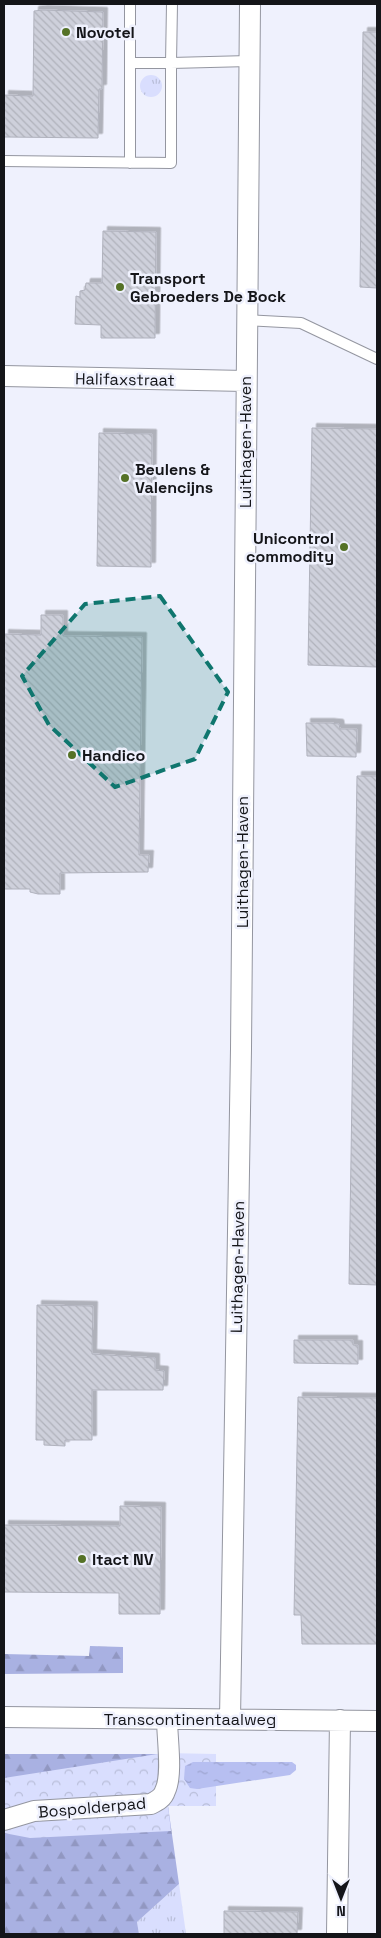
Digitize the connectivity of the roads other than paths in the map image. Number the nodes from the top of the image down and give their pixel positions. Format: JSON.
{"nodes":[{"id":1,"x":130,"y":4,"type":"edge"},
{"id":2,"x":172,"y":4,"type":"edge"},
{"id":3,"x":250,"y":4,"type":"edge"},
{"id":4,"x":249,"y":62,"type":"junction"},
{"id":5,"x":130,"y":63,"type":"junction"},
{"id":6,"x":171,"y":63,"type":"junction"},
{"id":7,"x":4,"y":161,"type":"edge"},
{"id":8,"x":130,"y":163,"type":"junction"},
{"id":9,"x":247,"y":320,"type":"junction"},
{"id":10,"x":377,"y":359,"type":"edge"},
{"id":11,"x":4,"y":376,"type":"edge"},
{"id":12,"x":246,"y":381,"type":"junction"},
{"id":13,"x":4,"y":1716,"type":"edge"},
{"id":14,"x":167,"y":1719,"type":"junction"},
{"id":15,"x":230,"y":1719,"type":"junction"},
{"id":16,"x":340,"y":1720,"type":"junction"},
{"id":17,"x":377,"y":1720,"type":"edge"},
{"id":18,"x":4,"y":1820,"type":"edge"},
{"id":19,"x":337,"y":1934,"type":"edge"}],
"edges":[{"from":1,"to":5,"type":"lane"},
{"from":2,"to":6,"type":"lane"},
{"from":3,"to":4,"type":"street","name":"Luithagen-Haven"},
{"from":4,"to":6,"type":"lane"},
{"from":4,"to":9,"type":"street","name":"Luithagen-Haven"},
{"from":5,"to":6,"type":"lane"},
{"from":5,"to":8,"type":"lane"},
{"from":6,"to":8,"type":"lane"},
{"from":7,"to":8,"type":"lane"},
{"from":9,"to":10,"type":"lane"},
{"from":9,"to":12,"type":"street","name":"Luithagen-Haven"},
{"from":11,"to":12,"type":"street","name":"Halifaxstraat"},
{"from":12,"to":15,"type":"street","name":"Luithagen-Haven"},
{"from":13,"to":14,"type":"street","name":"Transcontinentaalweg"},
{"from":14,"to":15,"type":"street","name":"Transcontinentaalweg"},
{"from":14,"to":18,"type":"street","name":"Bospolderpad"},
{"from":15,"to":16,"type":"street","name":"Transcontinentaalweg"},
{"from":16,"to":17,"type":"street","name":"Transcontinentaalweg"},
{"from":16,"to":19,"type":"street"}]}
